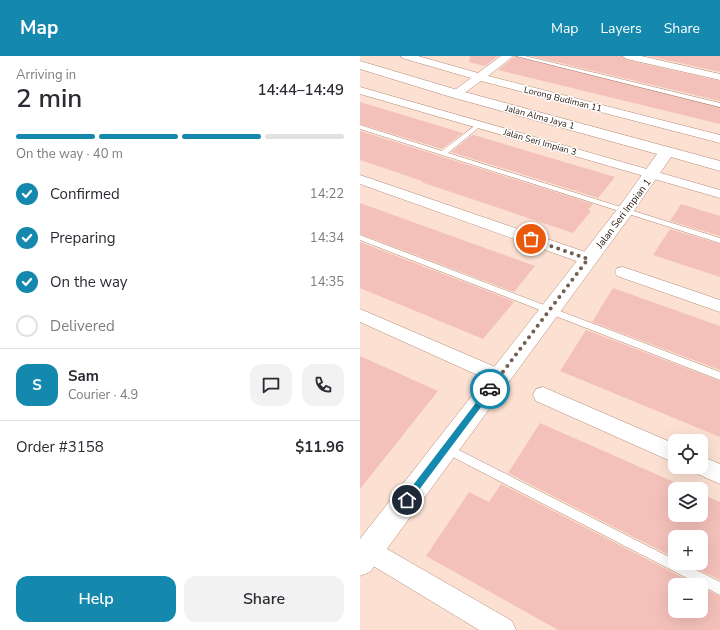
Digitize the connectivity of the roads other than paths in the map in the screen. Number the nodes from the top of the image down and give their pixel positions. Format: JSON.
{"nodes":[{"id":1,"x":406,"y":56,"type":"edge"},
{"id":2,"x":508,"y":56,"type":"edge"},
{"id":3,"x":519,"y":56,"type":"edge"},
{"id":4,"x":627,"y":56,"type":"edge"},
{"id":5,"x":360,"y":65,"type":"edge"},
{"id":6,"x":480,"y":77,"type":"junction"},
{"id":7,"x":720,"y":77,"type":"edge"},
{"id":8,"x":360,"y":90,"type":"edge"},
{"id":9,"x":456,"y":94,"type":"junction"},
{"id":10,"x":720,"y":105,"type":"edge"},
{"id":11,"x":479,"y":125,"type":"junction"},
{"id":12,"x":360,"y":127,"type":"edge"},
{"id":13,"x":720,"y":139,"type":"edge"},
{"id":14,"x":667,"y":151,"type":"junction"},
{"id":15,"x":444,"y":153,"type":"junction"},
{"id":16,"x":720,"y":166,"type":"edge"},
{"id":17,"x":652,"y":175,"type":"junction"},
{"id":18,"x":360,"y":179,"type":"edge"},
{"id":19,"x":720,"y":194,"type":"edge"},
{"id":20,"x":625,"y":211,"type":"junction"},
{"id":21,"x":360,"y":237,"type":"edge"},
{"id":22,"x":720,"y":241,"type":"edge"},
{"id":23,"x":588,"y":259,"type":"junction"},
{"id":24,"x":623,"y":272,"type":"dead end"},
{"id":25,"x":720,"y":306,"type":"edge"},
{"id":26,"x":550,"y":310,"type":"junction"},
{"id":27,"x":360,"y":315,"type":"edge"},
{"id":28,"x":720,"y":376,"type":"edge"},
{"id":29,"x":500,"y":377,"type":"junction"},
{"id":30,"x":544,"y":395,"type":"dead end"},
{"id":31,"x":445,"y":449,"type":"junction"},
{"id":32,"x":668,"y":451,"type":"edge"},
{"id":33,"x":708,"y":468,"type":"edge"},
{"id":34,"x":720,"y":474,"type":"edge"},
{"id":35,"x":364,"y":556,"type":"edge"},
{"id":36,"x":720,"y":589,"type":"edge"},
{"id":37,"x":503,"y":630,"type":"edge"}],
"edges":[{"from":1,"to":6,"type":"street","name":"Lorong Budiman 11"},
{"from":2,"to":6,"type":"street"},
{"from":3,"to":10,"type":"lane"},
{"from":4,"to":7,"type":"street"},
{"from":5,"to":9,"type":"street","name":"Jalan Alma Jaya 1"},
{"from":6,"to":9,"type":"street"},
{"from":6,"to":13,"type":"street","name":"Lorong Budiman 11"},
{"from":8,"to":11,"type":"street","name":"Jalan Seri Impian 3"},
{"from":9,"to":14,"type":"street","name":"Jalan Alma Jaya 1"},
{"from":11,"to":15,"type":"lane"},
{"from":11,"to":17,"type":"street","name":"Jalan Seri Impian 3"},
{"from":12,"to":15,"type":"lane"},
{"from":14,"to":16,"type":"street","name":"Jalan Alma Jaya 1"},
{"from":14,"to":17,"type":"street","name":"Jalan Seri Impian 1"},
{"from":15,"to":20,"type":"lane"},
{"from":17,"to":19,"type":"street","name":"Jalan Seri Impian 3"},
{"from":17,"to":20,"type":"street","name":"Jalan Seri Impian 1"},
{"from":18,"to":23,"type":"street"},
{"from":20,"to":22,"type":"lane"},
{"from":20,"to":23,"type":"street","name":"Jalan Seri Impian 1"},
{"from":21,"to":26,"type":"lane"},
{"from":23,"to":26,"type":"street","name":"Jalan Seri Impian 1"},
{"from":24,"to":25,"type":"street"},
{"from":26,"to":28,"type":"lane"},
{"from":26,"to":29,"type":"street","name":"Jalan Seri Impian 1"},
{"from":27,"to":29,"type":"street"},
{"from":29,"to":31,"type":"street","name":"Jalan Seri Impian 1"},
{"from":30,"to":32,"type":"street"},
{"from":31,"to":35,"type":"street","name":"Jalan Seri Impian 1"},
{"from":31,"to":36,"type":"lane"},
{"from":33,"to":34,"type":"street"},
{"from":35,"to":37,"type":"street"}]}
